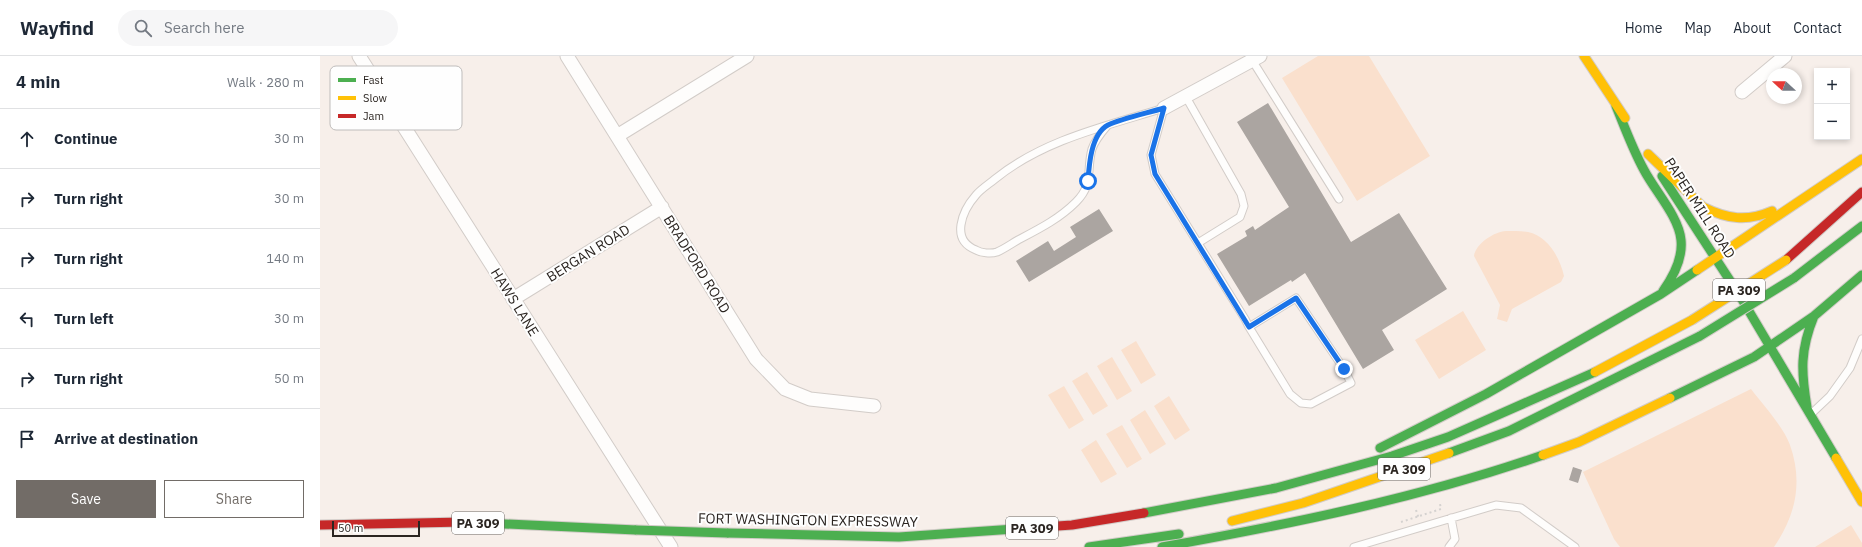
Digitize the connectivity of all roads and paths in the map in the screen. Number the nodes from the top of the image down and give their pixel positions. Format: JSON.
{"nodes":[{"id":1,"x":359,"y":56,"type":"edge"},
{"id":2,"x":567,"y":56,"type":"edge"},
{"id":3,"x":747,"y":56,"type":"edge"},
{"id":4,"x":1584,"y":56,"type":"edge"},
{"id":5,"x":1785,"y":56,"type":"edge"},
{"id":6,"x":1256,"y":58,"type":"edge"},
{"id":7,"x":365,"y":66,"type":"edge"},
{"id":8,"x":1742,"y":92,"type":"dead end"},
{"id":9,"x":1186,"y":98,"type":"junction"},
{"id":10,"x":1616,"y":106,"type":"junction"},
{"id":11,"x":1164,"y":108,"type":"junction"},
{"id":12,"x":1107,"y":126,"type":"junction"},
{"id":13,"x":406,"y":130,"type":"edge"},
{"id":14,"x":617,"y":136,"type":"junction"},
{"id":15,"x":1648,"y":154,"type":"junction"},
{"id":16,"x":1862,"y":159,"type":"edge"},
{"id":17,"x":1818,"y":188,"type":"junction"},
{"id":18,"x":1862,"y":192,"type":"edge"},
{"id":19,"x":1339,"y":199,"type":"dead end"},
{"id":20,"x":662,"y":207,"type":"junction"},
{"id":21,"x":1862,"y":226,"type":"edge"},
{"id":22,"x":1198,"y":243,"type":"junction"},
{"id":23,"x":1716,"y":257,"type":"junction"},
{"id":24,"x":1862,"y":275,"type":"edge"},
{"id":25,"x":1661,"y":294,"type":"junction"},
{"id":26,"x":513,"y":299,"type":"junction"},
{"id":27,"x":1814,"y":316,"type":"junction"},
{"id":28,"x":1249,"y":327,"type":"junction"},
{"id":29,"x":1862,"y":338,"type":"edge"},
{"id":30,"x":1772,"y":346,"type":"junction"},
{"id":31,"x":874,"y":406,"type":"dead end"},
{"id":32,"x":1809,"y":410,"type":"junction"},
{"id":33,"x":1333,"y":472,"type":"junction"},
{"id":34,"x":1438,"y":499,"type":"dead end"},
{"id":35,"x":1862,"y":502,"type":"edge"},
{"id":36,"x":1451,"y":518,"type":"junction"},
{"id":37,"x":1401,"y":522,"type":"dead end"},
{"id":38,"x":1222,"y":524,"type":"dead end"},
{"id":39,"x":320,"y":525,"type":"edge"},
{"id":40,"x":1186,"y":533,"type":"dead end"},
{"id":41,"x":1368,"y":545,"type":"edge"},
{"id":42,"x":671,"y":547,"type":"edge"},
{"id":43,"x":1089,"y":547,"type":"edge"},
{"id":44,"x":1162,"y":547,"type":"edge"},
{"id":45,"x":1354,"y":547,"type":"edge"},
{"id":46,"x":1449,"y":547,"type":"edge"},
{"id":47,"x":1575,"y":547,"type":"edge"}],
"edges":[{"from":1,"to":7,"type":"street","name":"HAWS LANE"},
{"from":2,"to":14,"type":"street","name":"BRADFORD ROAD"},
{"from":3,"to":14,"type":"street"},
{"from":4,"to":10,"type":"main road","name":"PAPER MILL ROAD"},
{"from":5,"to":8,"type":"street"},
{"from":6,"to":9,"type":"street"},
{"from":6,"to":19,"type":"lane"},
{"from":9,"to":11,"type":"street"},
{"from":9,"to":22,"type":"lane"},
{"from":10,"to":15,"type":"main road","name":"PAPER MILL ROAD"},
{"from":10,"to":25,"type":"main road"},
{"from":11,"to":12,"type":"lane"},
{"from":11,"to":22,"type":"lane"},
{"from":12,"to":12,"type":"lane"},
{"from":13,"to":26,"type":"street","name":"HAWS LANE"},
{"from":14,"to":20,"type":"street","name":"BRADFORD ROAD"},
{"from":15,"to":17,"type":"main road"},
{"from":15,"to":23,"type":"main road","name":"PAPER MILL ROAD"},
{"from":16,"to":17,"type":"main road"},
{"from":17,"to":23,"type":"main road"},
{"from":18,"to":33,"type":"main road","name":"FORT WASHINGTON EXPRESSWAY","number":"PA 309","bridge":true},
{"from":20,"to":26,"type":"street","name":"BERGAN ROAD"},
{"from":20,"to":31,"type":"street","name":"BRADFORD ROAD"},
{"from":21,"to":38,"type":"main road","number":"PA 309","bridge":true},
{"from":22,"to":28,"type":"lane"},
{"from":23,"to":25,"type":"main road"},
{"from":23,"to":30,"type":"main road","name":"PAPER MILL ROAD"},
{"from":24,"to":27,"type":"main road"},
{"from":25,"to":33,"type":"main road"},
{"from":26,"to":42,"type":"street","name":"HAWS LANE"},
{"from":27,"to":30,"type":"main road"},
{"from":27,"to":32,"type":"main road"},
{"from":28,"to":28,"type":"lane"},
{"from":29,"to":32,"type":"lane"},
{"from":30,"to":32,"type":"main road","name":"PAPER MILL ROAD"},
{"from":30,"to":44,"type":"main road"},
{"from":32,"to":35,"type":"main road","name":"PAPER MILL ROAD"},
{"from":33,"to":39,"type":"main road","name":"FORT WASHINGTON EXPRESSWAY","number":"PA 309","bridge":true},
{"from":34,"to":37,"type":"path"},
{"from":36,"to":41,"type":"lane"},
{"from":36,"to":46,"type":"lane"},
{"from":36,"to":47,"type":"lane"},
{"from":40,"to":43,"type":"main road"},
{"from":41,"to":45,"type":"lane"}]}
